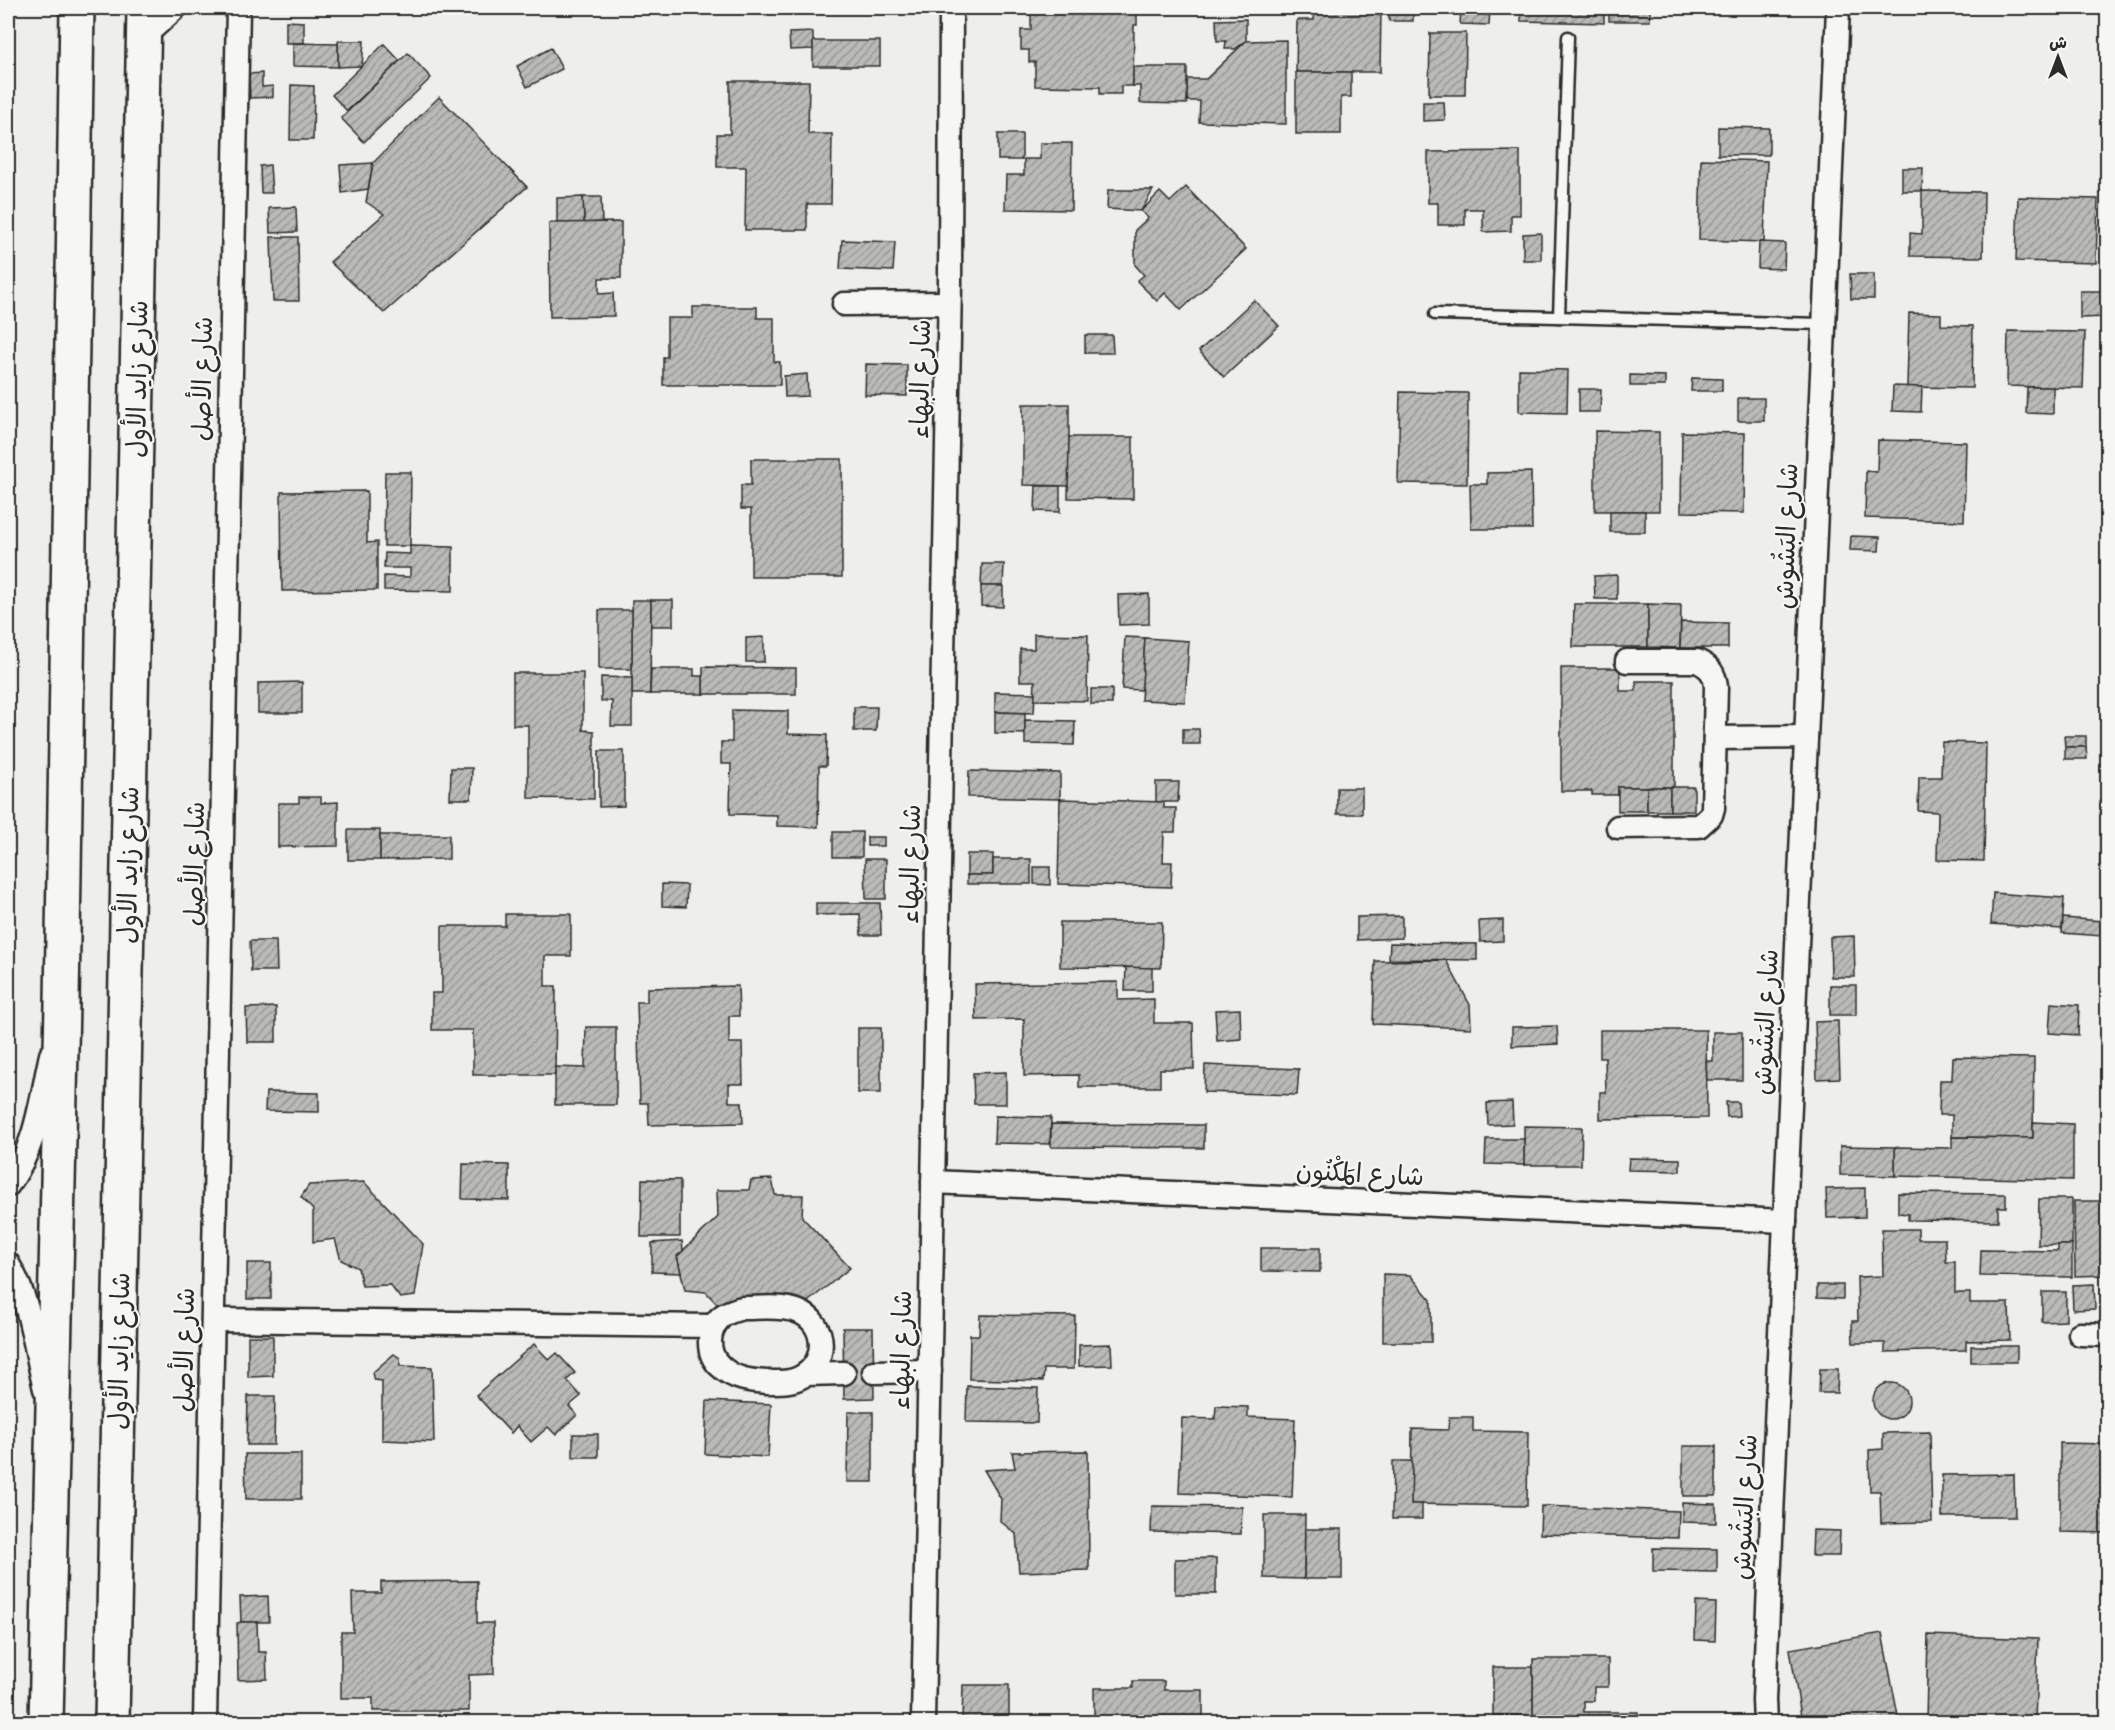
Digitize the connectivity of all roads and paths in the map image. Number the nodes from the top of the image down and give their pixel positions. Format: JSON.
{"nodes":[{"id":1,"x":77,"y":8,"type":"edge"},
{"id":2,"x":175,"y":8,"type":"edge"},
{"id":3,"x":238,"y":8,"type":"edge"},
{"id":4,"x":951,"y":8,"type":"edge"},
{"id":5,"x":1838,"y":8,"type":"edge"},
{"id":6,"x":144,"y":22,"type":"edge"},
{"id":7,"x":1568,"y":37,"type":"dead end"},
{"id":8,"x":950,"y":303,"type":"junction"},
{"id":9,"x":844,"y":304,"type":"dead end"},
{"id":10,"x":1435,"y":314,"type":"dead end"},
{"id":11,"x":1559,"y":317,"type":"junction"},
{"id":12,"x":1824,"y":324,"type":"junction"},
{"id":13,"x":1627,"y":661,"type":"dead end"},
{"id":14,"x":1806,"y":737,"type":"junction"},
{"id":15,"x":1715,"y":738,"type":"junction"},
{"id":16,"x":1618,"y":827,"type":"dead end"},
{"id":17,"x":62,"y":1004,"type":"junction"},
{"id":18,"x":933,"y":1182,"type":"junction"},
{"id":19,"x":8,"y":1185,"type":"edge"},
{"id":20,"x":1785,"y":1221,"type":"junction"},
{"id":21,"x":8,"y":1264,"type":"edge"},
{"id":22,"x":214,"y":1320,"type":"junction"},
{"id":23,"x":714,"y":1326,"type":"junction"},
{"id":24,"x":2080,"y":1334,"type":"dead end"},
{"id":25,"x":2108,"y":1335,"type":"edge"},
{"id":26,"x":930,"y":1371,"type":"junction"},
{"id":27,"x":874,"y":1372,"type":"tunnel mouth"},
{"id":28,"x":844,"y":1373,"type":"tunnel mouth"},
{"id":29,"x":806,"y":1374,"type":"junction"},
{"id":30,"x":52,"y":1421,"type":"junction"},
{"id":31,"x":46,"y":1722,"type":"edge"},
{"id":32,"x":112,"y":1722,"type":"edge"},
{"id":33,"x":205,"y":1722,"type":"edge"},
{"id":34,"x":923,"y":1722,"type":"edge"},
{"id":35,"x":1765,"y":1722,"type":"edge"}],
"edges":[{"from":1,"to":17,"type":"main road"},
{"from":2,"to":6,"type":"street"},
{"from":3,"to":22,"type":"street","name":"شارع الأصل"},
{"from":4,"to":8,"type":"street","name":"شارع البهاء"},
{"from":5,"to":12,"type":"street","name":"شارع البَشُوش"},
{"from":6,"to":32,"type":"main road","name":"شارع زايد الأول"},
{"from":7,"to":11,"type":"lane"},
{"from":8,"to":9,"type":"street"},
{"from":8,"to":18,"type":"street","name":"شارع البهاء"},
{"from":10,"to":11,"type":"lane"},
{"from":11,"to":12,"type":"lane"},
{"from":12,"to":14,"type":"street","name":"شارع البَشُوش"},
{"from":13,"to":15,"type":"street"},
{"from":14,"to":15,"type":"street"},
{"from":14,"to":20,"type":"street","name":"شارع البَشُوش"},
{"from":15,"to":16,"type":"street"},
{"from":17,"to":19,"type":"street"},
{"from":17,"to":30,"type":"main road"},
{"from":18,"to":20,"type":"street","name":"شارع المَكْنُون"},
{"from":18,"to":26,"type":"street","name":"شارع البهاء"},
{"from":20,"to":35,"type":"street","name":"شارع البَشُوش"},
{"from":21,"to":30,"type":"street"},
{"from":22,"to":23,"type":"street"},
{"from":22,"to":33,"type":"street","name":"شارع الأصل"},
{"from":23,"to":29,"type":"street"},
{"from":23,"to":29,"type":"street"},
{"from":24,"to":25,"type":"street"},
{"from":26,"to":27,"type":"street"},
{"from":26,"to":34,"type":"street","name":"شارع البهاء"},
{"from":28,"to":29,"type":"street"},
{"from":30,"to":31,"type":"main road"}]}
